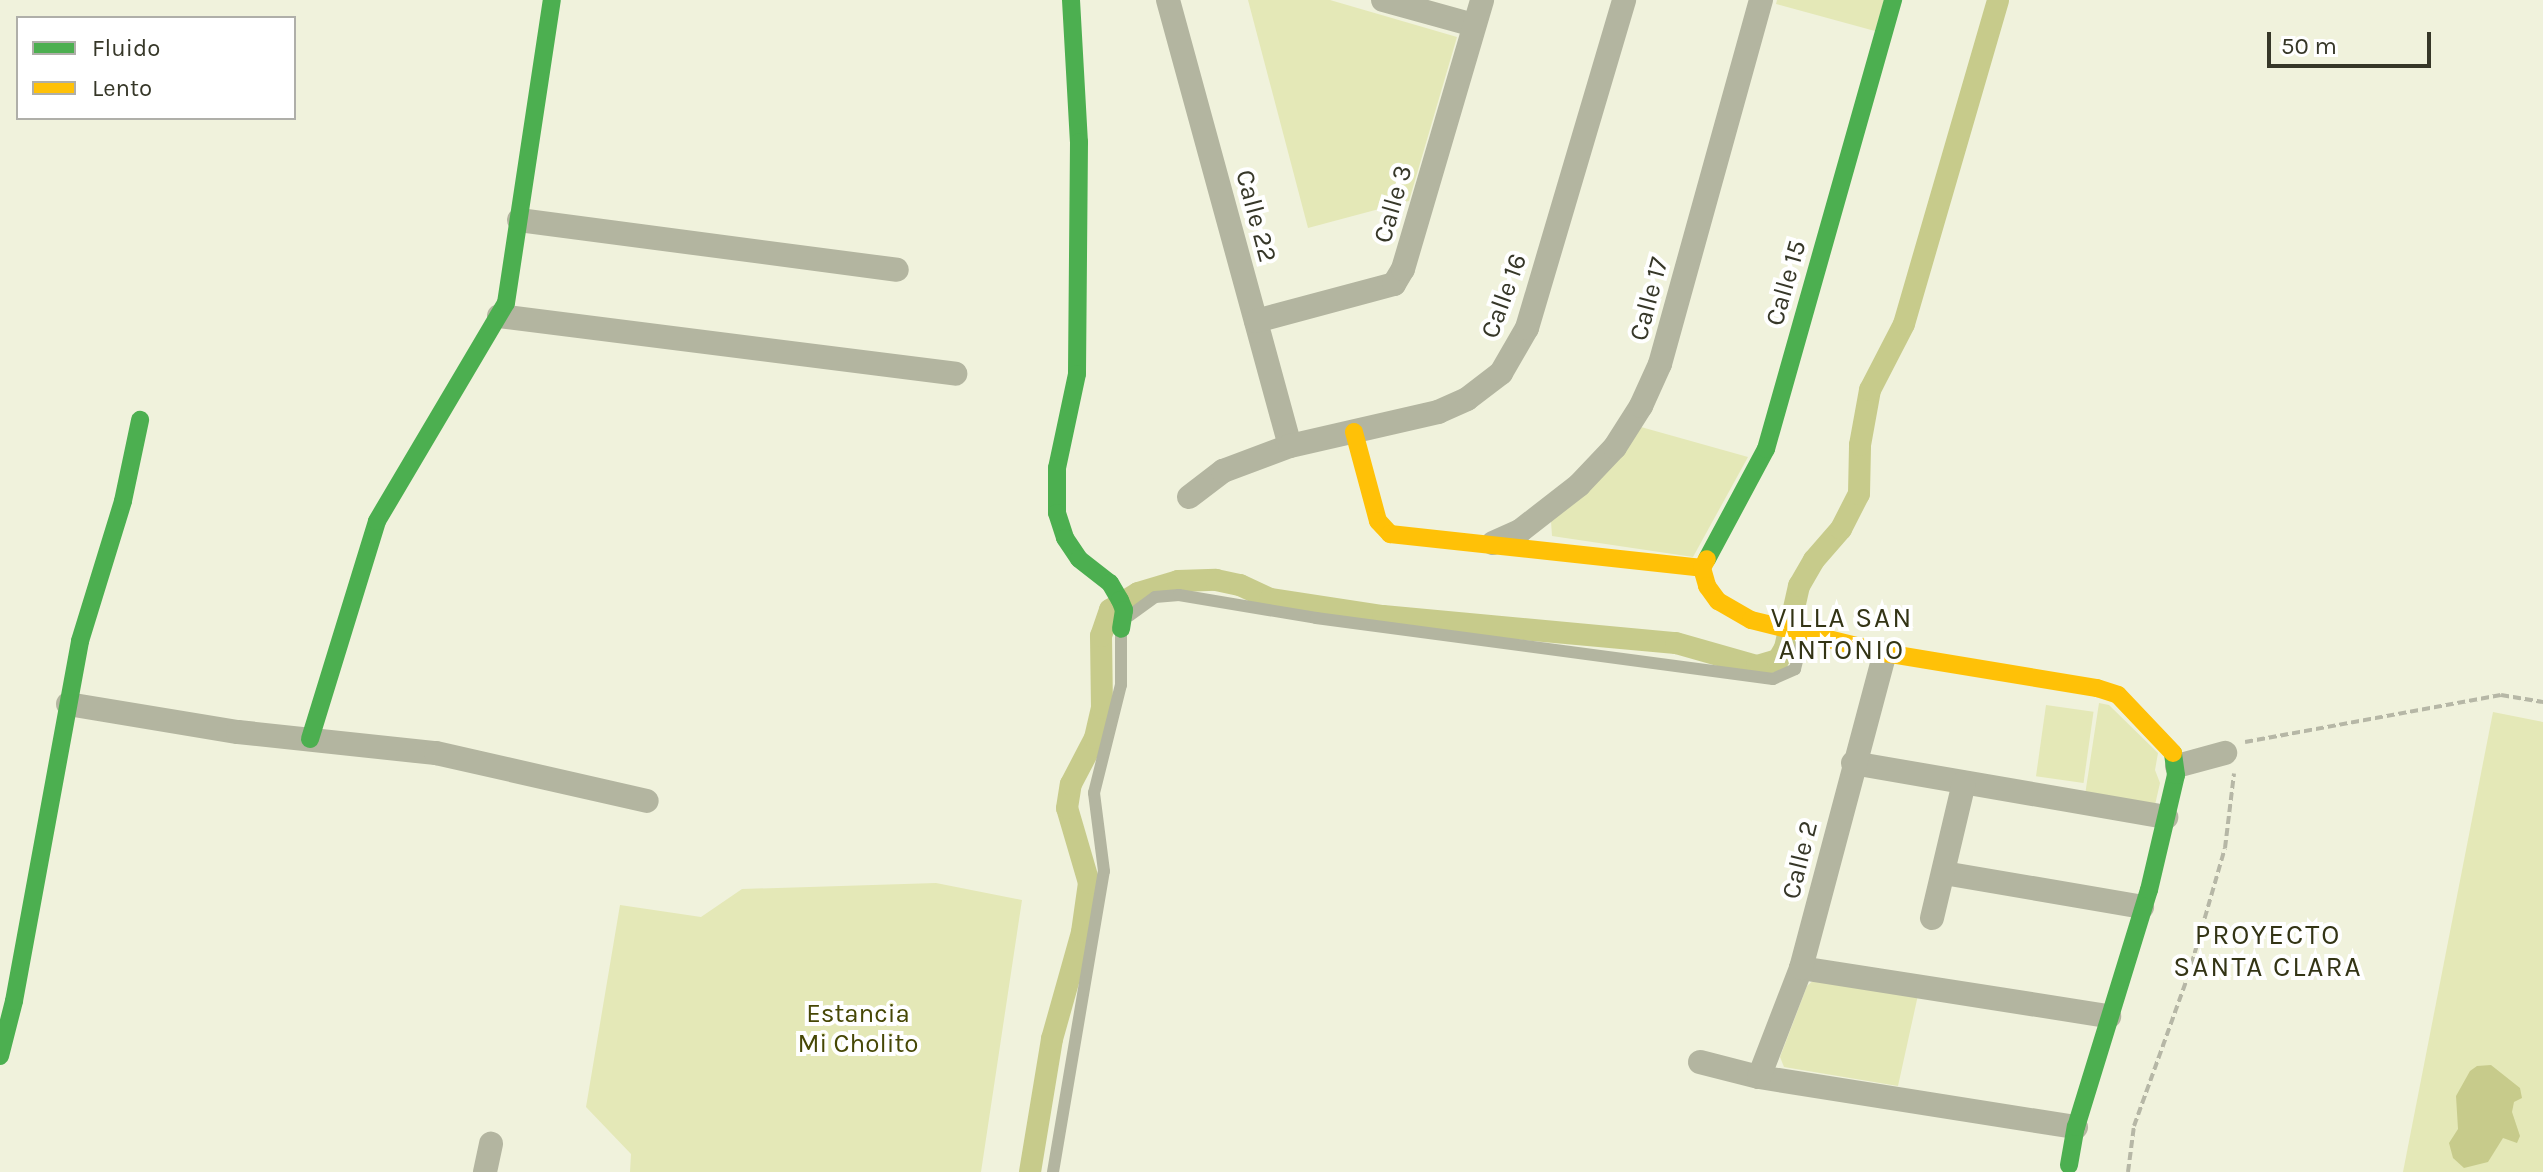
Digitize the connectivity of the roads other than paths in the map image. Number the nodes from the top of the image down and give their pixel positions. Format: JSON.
{"nodes":[{"id":1,"x":552,"y":0,"type":"edge"},
{"id":2,"x":1071,"y":0,"type":"edge"},
{"id":3,"x":1168,"y":0,"type":"edge"},
{"id":4,"x":1383,"y":0,"type":"edge"},
{"id":5,"x":1482,"y":0,"type":"edge"},
{"id":6,"x":1624,"y":0,"type":"edge"},
{"id":7,"x":1761,"y":0,"type":"edge"},
{"id":8,"x":1893,"y":0,"type":"edge"},
{"id":9,"x":1474,"y":25,"type":"junction"},
{"id":10,"x":519,"y":220,"type":"junction"},
{"id":11,"x":897,"y":270,"type":"dead end"},
{"id":12,"x":499,"y":316,"type":"junction"},
{"id":13,"x":1256,"y":321,"type":"junction"},
{"id":14,"x":955,"y":374,"type":"dead end"},
{"id":15,"x":140,"y":420,"type":"dead end"},
{"id":16,"x":1354,"y":432,"type":"junction"},
{"id":17,"x":1290,"y":446,"type":"junction"},
{"id":18,"x":1189,"y":497,"type":"dead end"},
{"id":19,"x":1488,"y":545,"type":"junction"},
{"id":20,"x":1702,"y":568,"type":"junction"},
{"id":21,"x":1122,"y":613,"type":"junction"},
{"id":22,"x":1803,"y":633,"type":"junction"},
{"id":23,"x":1885,"y":653,"type":"junction"},
{"id":24,"x":68,"y":704,"type":"junction"},
{"id":25,"x":310,"y":739,"type":"junction"},
{"id":26,"x":2231,"y":756,"type":"road end"},
{"id":27,"x":1853,"y":763,"type":"junction"},
{"id":28,"x":2177,"y":766,"type":"junction"},
{"id":29,"x":1964,"y":783,"type":"junction"},
{"id":30,"x":647,"y":801,"type":"dead end"},
{"id":31,"x":2166,"y":817,"type":"junction"},
{"id":32,"x":1944,"y":873,"type":"junction"},
{"id":33,"x":2142,"y":907,"type":"junction"},
{"id":34,"x":1932,"y":918,"type":"dead end"},
{"id":35,"x":1801,"y":968,"type":"junction"},
{"id":36,"x":2109,"y":1016,"type":"junction"},
{"id":37,"x":0,"y":1056,"type":"edge"},
{"id":38,"x":1700,"y":1062,"type":"dead end"},
{"id":39,"x":1759,"y":1077,"type":"junction"},
{"id":40,"x":2076,"y":1127,"type":"junction"},
{"id":41,"x":491,"y":1144,"type":"dead end"},
{"id":42,"x":2069,"y":1165,"type":"dead end"},
{"id":43,"x":485,"y":1172,"type":"edge"},
{"id":44,"x":1053,"y":1172,"type":"edge"}],
"edges":[{"from":1,"to":10,"type":"street"},
{"from":2,"to":21,"type":"street"},
{"from":3,"to":13,"type":"street","name":"Calle 22"},
{"from":4,"to":9,"type":"street"},
{"from":5,"to":9,"type":"street","name":"Calle 3"},
{"from":6,"to":16,"type":"street","name":"Calle 16"},
{"from":7,"to":19,"type":"street","name":"Calle 17"},
{"from":8,"to":20,"type":"street","name":"Calle 15"},
{"from":9,"to":13,"type":"street","name":"Calle 3"},
{"from":10,"to":11,"type":"street"},
{"from":10,"to":12,"type":"street"},
{"from":12,"to":14,"type":"street"},
{"from":12,"to":25,"type":"street"},
{"from":13,"to":17,"type":"street","name":"Calle 22"},
{"from":15,"to":24,"type":"street"},
{"from":16,"to":17,"type":"street","name":"Calle 16"},
{"from":16,"to":19,"type":"street"},
{"from":17,"to":18,"type":"street","name":"Calle 16"},
{"from":19,"to":20,"type":"street"},
{"from":20,"to":22,"type":"street"},
{"from":21,"to":22,"type":"lane"},
{"from":21,"to":44,"type":"lane"},
{"from":22,"to":23,"type":"street"},
{"from":23,"to":27,"type":"street","name":"Calle 2"},
{"from":23,"to":28,"type":"street"},
{"from":24,"to":25,"type":"street"},
{"from":24,"to":37,"type":"street"},
{"from":25,"to":30,"type":"street"},
{"from":26,"to":28,"type":"street"},
{"from":27,"to":29,"type":"street"},
{"from":27,"to":35,"type":"street","name":"Calle 2"},
{"from":28,"to":31,"type":"street"},
{"from":29,"to":31,"type":"street"},
{"from":29,"to":32,"type":"street"},
{"from":31,"to":33,"type":"street"},
{"from":32,"to":33,"type":"street"},
{"from":32,"to":34,"type":"street"},
{"from":33,"to":36,"type":"street"},
{"from":35,"to":36,"type":"street"},
{"from":35,"to":39,"type":"street","name":"Calle 2"},
{"from":36,"to":40,"type":"street"},
{"from":38,"to":39,"type":"street"},
{"from":39,"to":40,"type":"street"},
{"from":40,"to":42,"type":"street"},
{"from":41,"to":43,"type":"street"}]}
